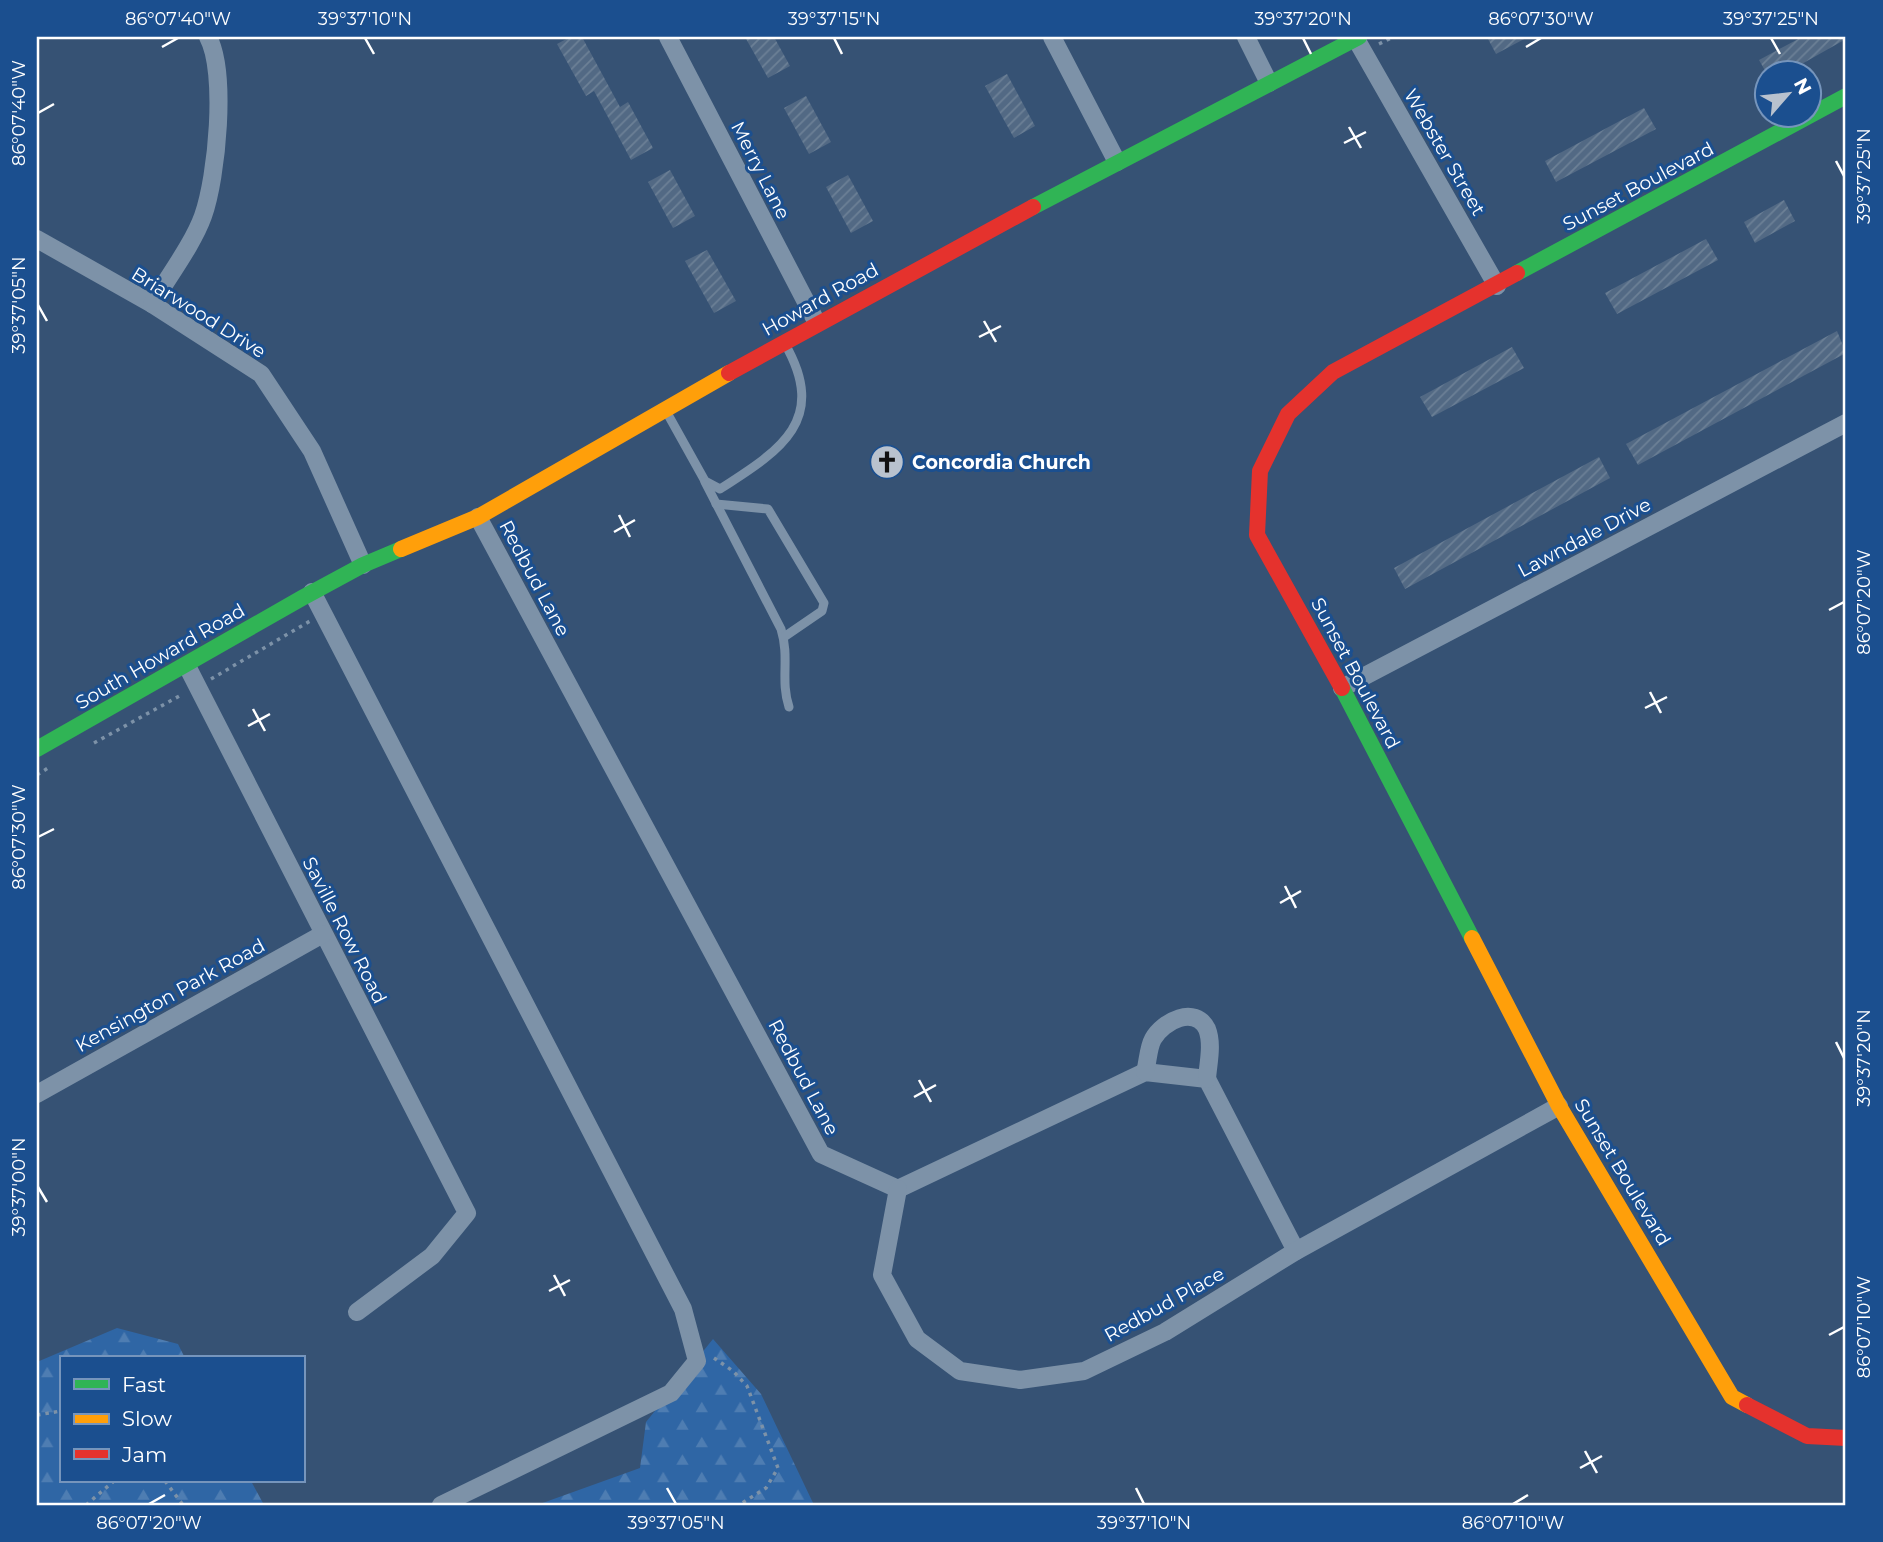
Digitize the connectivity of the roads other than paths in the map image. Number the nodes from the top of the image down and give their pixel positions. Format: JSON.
{"nodes":[{"id":1,"x":208,"y":37,"type":"edge"},
{"id":2,"x":668,"y":37,"type":"edge"},
{"id":3,"x":1052,"y":37,"type":"edge"},
{"id":4,"x":1246,"y":37,"type":"edge"},
{"id":5,"x":1357,"y":38,"type":"edge"},
{"id":6,"x":1269,"y":83,"type":"junction"},
{"id":7,"x":1846,"y":96,"type":"edge"},
{"id":8,"x":1117,"y":162,"type":"junction"},
{"id":9,"x":37,"y":239,"type":"edge"},
{"id":10,"x":1497,"y":286,"type":"junction"},
{"id":11,"x":152,"y":304,"type":"junction"},
{"id":12,"x":817,"y":323,"type":"junction"},
{"id":13,"x":784,"y":342,"type":"junction"},
{"id":14,"x":665,"y":410,"type":"junction"},
{"id":15,"x":1846,"y":423,"type":"edge"},
{"id":16,"x":705,"y":481,"type":"junction"},
{"id":17,"x":716,"y":504,"type":"junction"},
{"id":18,"x":478,"y":517,"type":"junction"},
{"id":19,"x":363,"y":565,"type":"junction"},
{"id":20,"x":307,"y":595,"type":"junction"},
{"id":21,"x":784,"y":637,"type":"junction"},
{"id":22,"x":187,"y":666,"type":"junction"},
{"id":23,"x":1342,"y":688,"type":"junction"},
{"id":24,"x":789,"y":707,"type":"dead end"},
{"id":25,"x":37,"y":749,"type":"edge"},
{"id":26,"x":323,"y":934,"type":"junction"},
{"id":27,"x":1145,"y":1072,"type":"junction"},
{"id":28,"x":1207,"y":1079,"type":"junction"},
{"id":29,"x":37,"y":1094,"type":"edge"},
{"id":30,"x":1559,"y":1106,"type":"junction"},
{"id":31,"x":898,"y":1189,"type":"junction"},
{"id":32,"x":1296,"y":1251,"type":"junction"},
{"id":33,"x":357,"y":1312,"type":"dead end"},
{"id":34,"x":1846,"y":1438,"type":"edge"},
{"id":35,"x":441,"y":1505,"type":"edge"}],
"edges":[{"from":1,"to":11,"type":"street"},
{"from":2,"to":12,"type":"street","name":"Merry Lane"},
{"from":3,"to":8,"type":"street"},
{"from":4,"to":6,"type":"street"},
{"from":5,"to":6,"type":"street","name":"Howard Road"},
{"from":5,"to":10,"type":"street","name":"Webster Street"},
{"from":6,"to":8,"type":"street","name":"Howard Road"},
{"from":7,"to":10,"type":"street","name":"Sunset Boulevard"},
{"from":8,"to":12,"type":"street","name":"Howard Road"},
{"from":9,"to":11,"type":"street","name":"Briarwood Drive"},
{"from":10,"to":23,"type":"street","name":"Sunset Boulevard"},
{"from":11,"to":19,"type":"street","name":"Briarwood Drive"},
{"from":12,"to":13,"type":"street","name":"Howard Road"},
{"from":13,"to":14,"type":"street","name":"Howard Road"},
{"from":13,"to":16,"type":"lane"},
{"from":14,"to":16,"type":"lane"},
{"from":14,"to":18,"type":"street","name":"Howard Road"},
{"from":15,"to":23,"type":"street","name":"Lawndale Drive"},
{"from":16,"to":17,"type":"lane"},
{"from":17,"to":21,"type":"lane"},
{"from":17,"to":21,"type":"lane"},
{"from":18,"to":19,"type":"street","name":"Howard Road"},
{"from":18,"to":31,"type":"street","name":"Redbud Lane"},
{"from":19,"to":20,"type":"street","name":"Howard Road"},
{"from":20,"to":22,"type":"street","name":"South Howard Road"},
{"from":20,"to":35,"type":"street"},
{"from":21,"to":24,"type":"lane"},
{"from":22,"to":25,"type":"street","name":"South Howard Road"},
{"from":22,"to":26,"type":"street","name":"Saville Row Road"},
{"from":23,"to":30,"type":"street","name":"Sunset Boulevard"},
{"from":26,"to":29,"type":"street","name":"Kensington Park Road"},
{"from":26,"to":33,"type":"street","name":"Saville Row Road"},
{"from":27,"to":28,"type":"street"},
{"from":27,"to":28,"type":"street"},
{"from":27,"to":31,"type":"street"},
{"from":28,"to":32,"type":"street"},
{"from":30,"to":32,"type":"street","name":"Redbud Place"},
{"from":30,"to":34,"type":"street","name":"Sunset Boulevard"},
{"from":31,"to":32,"type":"street","name":"Redbud Place"}]}
